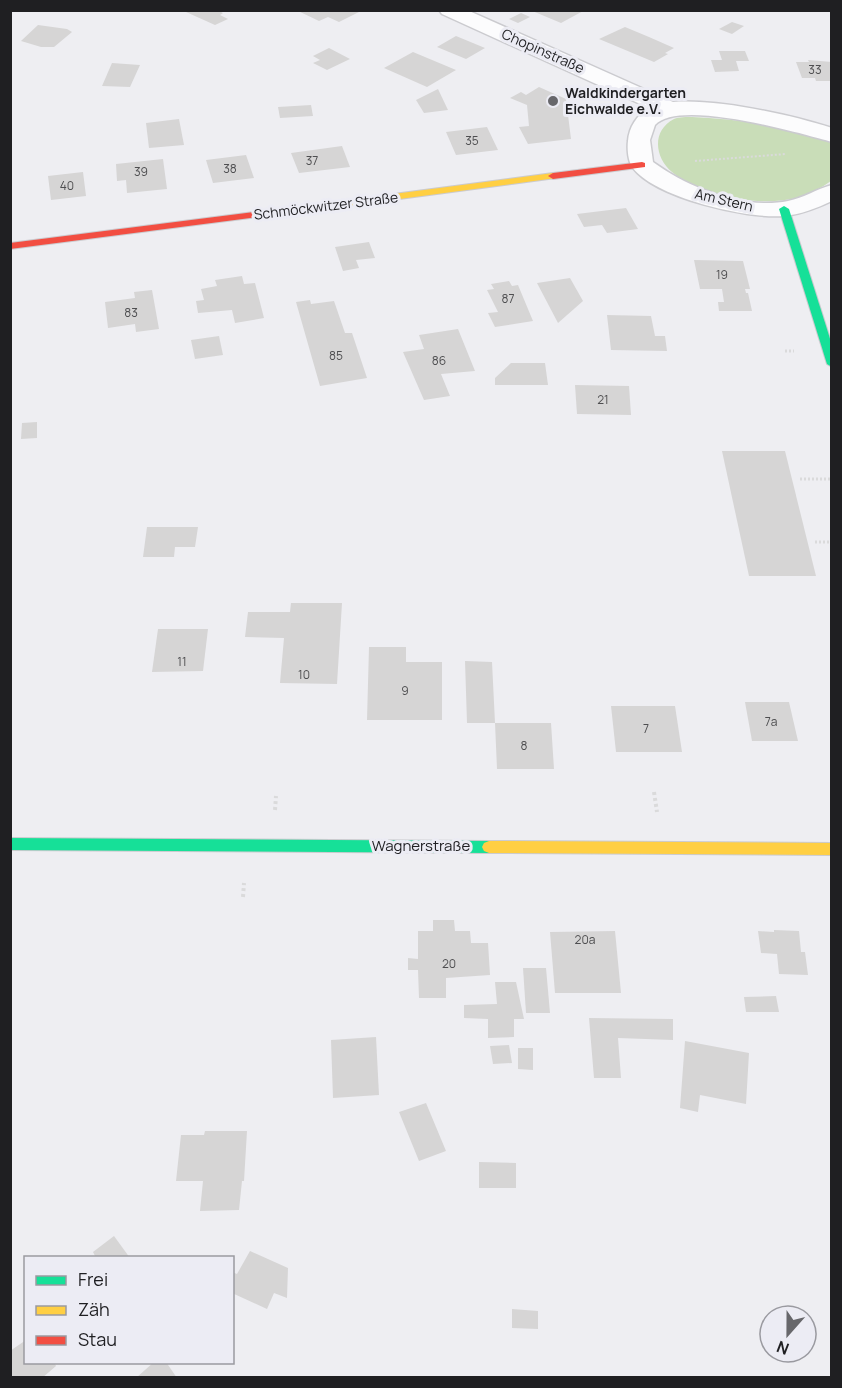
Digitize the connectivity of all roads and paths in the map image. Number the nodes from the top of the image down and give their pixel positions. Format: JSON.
{"nodes":[{"id":1,"x":449,"y":10,"type":"edge"},
{"id":2,"x":668,"y":108,"type":"junction"},
{"id":3,"x":831,"y":135,"type":"edge"},
{"id":4,"x":796,"y":153,"type":"dead end"},
{"id":5,"x":642,"y":165,"type":"junction"},
{"id":6,"x":831,"y":192,"type":"edge"},
{"id":7,"x":784,"y":209,"type":"junction"},
{"id":8,"x":10,"y":246,"type":"edge"},
{"id":9,"x":831,"y":364,"type":"edge"},
{"id":10,"x":800,"y":479,"type":"dead end"},
{"id":11,"x":831,"y":479,"type":"edge"},
{"id":12,"x":815,"y":542,"type":"dead end"},
{"id":13,"x":831,"y":542,"type":"edge"},
{"id":14,"x":10,"y":844,"type":"edge"},
{"id":15,"x":831,"y":849,"type":"edge"}],
"edges":[{"from":1,"to":2,"type":"street","name":"Chopinstraße"},
{"from":2,"to":3,"type":"street"},
{"from":2,"to":5,"type":"street"},
{"from":4,"to":5,"type":"path"},
{"from":5,"to":7,"type":"street","name":"Am Stern"},
{"from":5,"to":8,"type":"street","name":"Schmöckwitzer Straße"},
{"from":6,"to":7,"type":"street","name":"Am Stern"},
{"from":7,"to":9,"type":"street"},
{"from":10,"to":11,"type":"path"},
{"from":12,"to":13,"type":"path"},
{"from":14,"to":15,"type":"street","name":"Wagnerstraße"}]}
